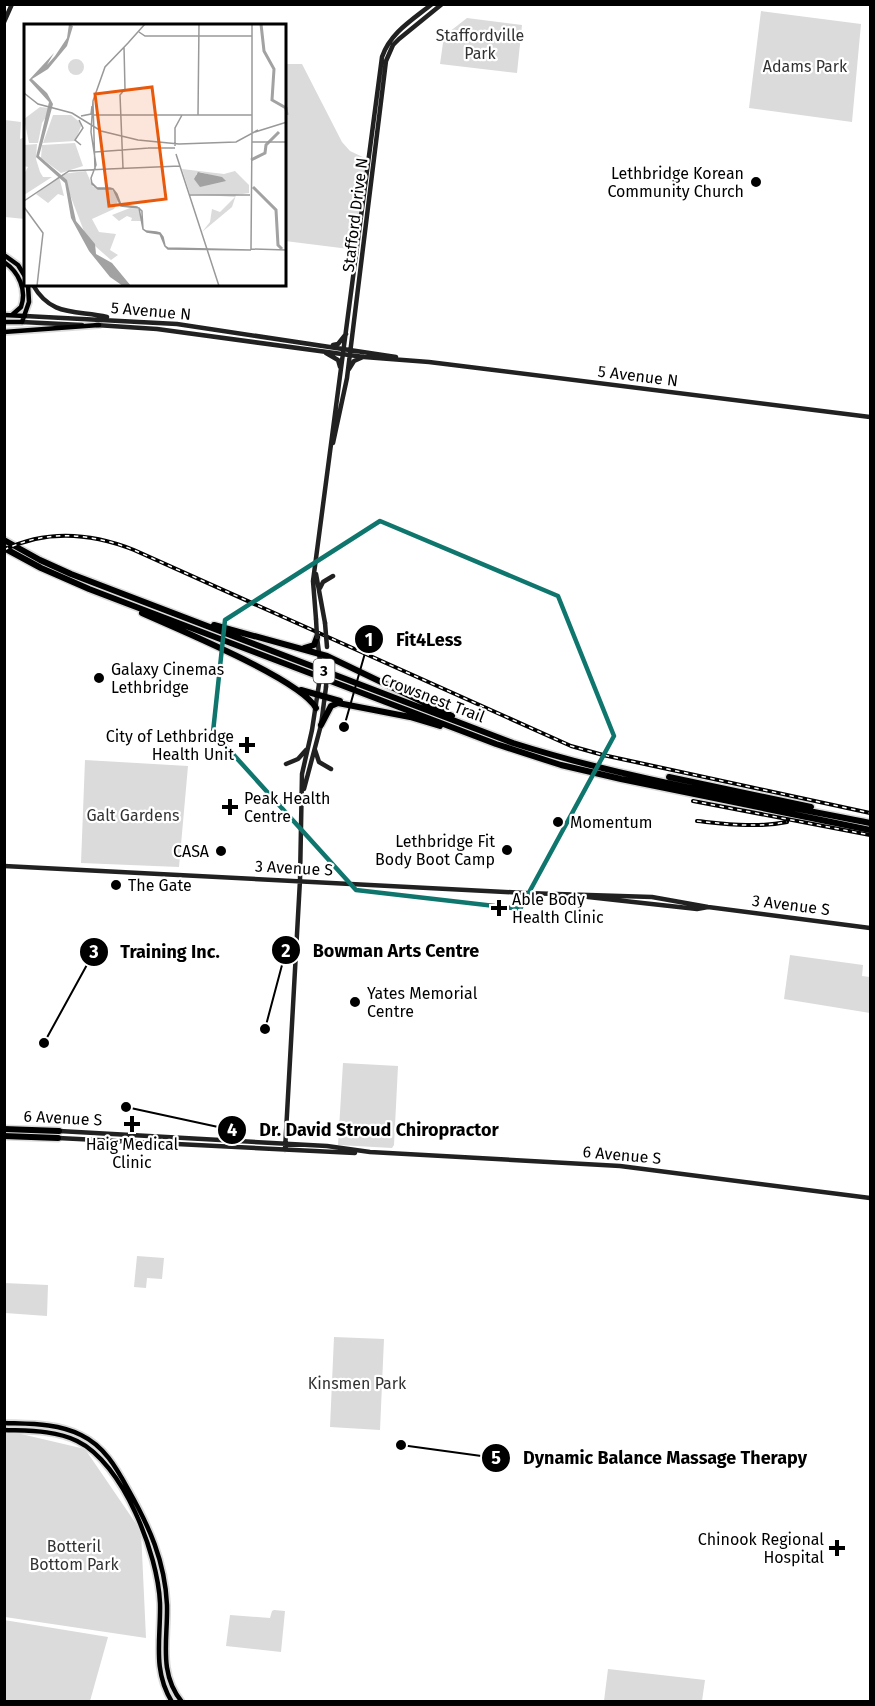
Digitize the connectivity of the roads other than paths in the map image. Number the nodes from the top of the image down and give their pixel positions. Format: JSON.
{"nodes":[{"id":1,"x":12,"y":4,"type":"edge"},
{"id":2,"x":432,"y":4,"type":"edge"},
{"id":3,"x":442,"y":4,"type":"edge"},
{"id":4,"x":4,"y":22,"type":"edge"},
{"id":5,"x":4,"y":255,"type":"edge"},
{"id":6,"x":4,"y":262,"type":"edge"},
{"id":7,"x":24,"y":274,"type":"edge"},
{"id":8,"x":28,"y":286,"type":"edge"},
{"id":9,"x":34,"y":286,"type":"edge"},
{"id":10,"x":4,"y":315,"type":"edge"},
{"id":11,"x":12,"y":315,"type":"junction"},
{"id":12,"x":25,"y":316,"type":"junction"},
{"id":13,"x":118,"y":320,"type":"junction"},
{"id":14,"x":4,"y":322,"type":"edge"},
{"id":15,"x":22,"y":322,"type":"junction"},
{"id":16,"x":99,"y":325,"type":"junction"},
{"id":17,"x":4,"y":332,"type":"edge"},
{"id":18,"x":346,"y":334,"type":"junction"},
{"id":19,"x":327,"y":346,"type":"junction"},
{"id":20,"x":323,"y":352,"type":"junction"},
{"id":21,"x":347,"y":352,"type":"junction"},
{"id":22,"x":364,"y":357,"type":"junction"},
{"id":23,"x":402,"y":359,"type":"junction"},
{"id":24,"x":348,"y":371,"type":"junction"},
{"id":25,"x":341,"y":373,"type":"junction"},
{"id":26,"x":870,"y":417,"type":"edge"},
{"id":27,"x":331,"y":452,"type":"junction"},
{"id":28,"x":4,"y":535,"type":"edge"},
{"id":29,"x":4,"y":540,"type":"edge"},
{"id":30,"x":4,"y":550,"type":"edge"},
{"id":31,"x":71,"y":574,"type":"junction"},
{"id":32,"x":316,"y":574,"type":"junction"},
{"id":33,"x":333,"y":576,"type":"dead end"},
{"id":34,"x":90,"y":589,"type":"junction"},
{"id":35,"x":320,"y":591,"type":"junction"},
{"id":36,"x":128,"y":596,"type":"junction"},
{"id":37,"x":317,"y":641,"type":"junction"},
{"id":38,"x":301,"y":648,"type":"junction"},
{"id":39,"x":319,"y":653,"type":"junction"},
{"id":40,"x":327,"y":656,"type":"junction"},
{"id":41,"x":292,"y":687,"type":"junction"},
{"id":42,"x":322,"y":695,"type":"junction"},
{"id":43,"x":355,"y":705,"type":"junction"},
{"id":44,"x":316,"y":708,"type":"junction"},
{"id":45,"x":321,"y":725,"type":"junction"},
{"id":46,"x":485,"y":733,"type":"junction"},
{"id":47,"x":496,"y":744,"type":"junction"},
{"id":48,"x":309,"y":745,"type":"junction"},
{"id":49,"x":315,"y":746,"type":"junction"},
{"id":50,"x":286,"y":764,"type":"dead end"},
{"id":51,"x":306,"y":768,"type":"junction"},
{"id":52,"x":332,"y":769,"type":"dead end"},
{"id":53,"x":669,"y":777,"type":"dead end"},
{"id":54,"x":652,"y":783,"type":"junction"},
{"id":55,"x":674,"y":787,"type":"junction"},
{"id":56,"x":849,"y":819,"type":"junction"},
{"id":57,"x":870,"y":823,"type":"edge"},
{"id":58,"x":870,"y":830,"type":"edge"},
{"id":59,"x":4,"y":866,"type":"edge"},
{"id":60,"x":300,"y":880,"type":"junction"},
{"id":61,"x":870,"y":928,"type":"edge"},
{"id":62,"x":5,"y":1131,"type":"edge"},
{"id":63,"x":59,"y":1135,"type":"junction"},
{"id":64,"x":13,"y":1136,"type":"junction"},
{"id":65,"x":4,"y":1141,"type":"edge"},
{"id":66,"x":285,"y":1144,"type":"junction"},
{"id":67,"x":285,"y":1150,"type":"junction"},
{"id":68,"x":370,"y":1152,"type":"junction"},
{"id":69,"x":870,"y":1198,"type":"edge"},
{"id":70,"x":4,"y":1423,"type":"edge"},
{"id":71,"x":4,"y":1430,"type":"edge"},
{"id":72,"x":172,"y":1701,"type":"edge"},
{"id":73,"x":182,"y":1701,"type":"edge"}],
"edges":[{"from":1,"to":4,"type":"main road"},
{"from":2,"to":18,"type":"main road","name":"Stafford Drive N"},
{"from":3,"to":21,"type":"main road","name":"Stafford Drive N"},
{"from":5,"to":7,"type":"main road"},
{"from":6,"to":11,"type":"main road"},
{"from":8,"to":12,"type":"main road"},
{"from":9,"to":13,"type":"main road"},
{"from":10,"to":11,"type":"main road","name":"5 Avenue N"},
{"from":11,"to":12,"type":"main road","name":"5 Avenue N"},
{"from":12,"to":13,"type":"main road","name":"5 Avenue N"},
{"from":12,"to":15,"type":"main road"},
{"from":13,"to":19,"type":"main road","name":"5 Avenue N"},
{"from":14,"to":15,"type":"main road","name":"5 Avenue N"},
{"from":15,"to":16,"type":"main road","name":"5 Avenue N"},
{"from":16,"to":17,"type":"main road"},
{"from":16,"to":20,"type":"main road","name":"5 Avenue N"},
{"from":18,"to":19,"type":"main road"},
{"from":18,"to":21,"type":"main road","name":"Stafford Drive N"},
{"from":19,"to":21,"type":"main road","name":"5 Avenue N"},
{"from":20,"to":21,"type":"main road","name":"5 Avenue N"},
{"from":20,"to":25,"type":"main road"},
{"from":21,"to":22,"type":"main road","name":"5 Avenue N"},
{"from":21,"to":23,"type":"main road","name":"5 Avenue N"},
{"from":21,"to":24,"type":"main road","name":"Stafford Drive N"},
{"from":21,"to":25,"type":"main road","name":"Stafford Drive N"},
{"from":22,"to":23,"type":"main road","name":"5 Avenue N"},
{"from":22,"to":24,"type":"main road"},
{"from":23,"to":26,"type":"main road","name":"5 Avenue N"},
{"from":24,"to":27,"type":"main road","name":"Stafford Drive N"},
{"from":25,"to":27,"type":"main road","name":"Stafford Drive N"},
{"from":27,"to":32,"type":"main road","name":"Stafford Drive N"},
{"from":28,"to":31,"type":"highway"},
{"from":29,"to":31,"type":"highway","name":"Crowsnest Trail","number":"3"},
{"from":30,"to":34,"type":"highway","name":"Crowsnest Trail","number":"3"},
{"from":31,"to":36,"type":"highway","name":"Crowsnest Trail","number":"3"},
{"from":32,"to":35,"type":"main road","name":"Stafford Drive N"},
{"from":32,"to":37,"type":"main road","name":"Stafford Drive N","bridge":true},
{"from":33,"to":35,"type":"main road"},
{"from":34,"to":41,"type":"highway"},
{"from":34,"to":47,"type":"highway","name":"Crowsnest Trail","number":"3"},
{"from":35,"to":40,"type":"main road","name":"Stafford Drive N","bridge":true},
{"from":36,"to":38,"type":"highway"},
{"from":36,"to":46,"type":"highway","name":"Crowsnest Trail","number":"3"},
{"from":37,"to":38,"type":"highway"},
{"from":37,"to":39,"type":"main road","name":"Stafford Drive N"},
{"from":38,"to":39,"type":"highway"},
{"from":39,"to":40,"type":"highway"},
{"from":39,"to":42,"type":"main road","name":"Stafford Drive N","bridge":true},
{"from":40,"to":42,"type":"main road","name":"Stafford Drive N","bridge":true},
{"from":40,"to":46,"type":"highway"},
{"from":41,"to":42,"type":"highway"},
{"from":41,"to":44,"type":"highway"},
{"from":42,"to":43,"type":"highway"},
{"from":42,"to":44,"type":"main road","name":"Stafford Drive N"},
{"from":42,"to":45,"type":"main road","name":"Stafford Drive N"},
{"from":43,"to":45,"type":"highway"},
{"from":43,"to":47,"type":"highway"},
{"from":44,"to":48,"type":"main road","name":"Stafford Drive N"},
{"from":45,"to":49,"type":"main road","name":"Stafford Drive N"},
{"from":46,"to":54,"type":"highway","name":"Crowsnest Trail","number":"3"},
{"from":47,"to":54,"type":"highway","name":"Crowsnest Trail","number":"3"},
{"from":48,"to":50,"type":"main road"},
{"from":48,"to":51,"type":"main road","name":"Stafford Drive N"},
{"from":49,"to":51,"type":"main road","name":"Stafford Drive N"},
{"from":49,"to":52,"type":"main road"},
{"from":51,"to":60,"type":"main road"},
{"from":53,"to":56,"type":"highway"},
{"from":54,"to":55,"type":"highway","name":"Crowsnest Trail","number":"3"},
{"from":55,"to":56,"type":"highway","name":"Crowsnest Trail","number":"3"},
{"from":55,"to":58,"type":"highway","name":"Crowsnest Trail","number":"3"},
{"from":56,"to":57,"type":"highway","name":"Crowsnest Trail","number":"3"},
{"from":59,"to":60,"type":"main road","name":"3 Avenue S"},
{"from":60,"to":61,"type":"main road","name":"3 Avenue S"},
{"from":60,"to":66,"type":"main road"},
{"from":62,"to":63,"type":"highway","name":"6 Avenue S"},
{"from":62,"to":64,"type":"highway","name":"6 Avenue S"},
{"from":63,"to":64,"type":"highway","name":"6 Avenue S"},
{"from":63,"to":66,"type":"main road","name":"6 Avenue S"},
{"from":63,"to":67,"type":"main road","name":"6 Avenue S"},
{"from":64,"to":65,"type":"highway"},
{"from":66,"to":67,"type":"main road"},
{"from":66,"to":68,"type":"main road","name":"6 Avenue S"},
{"from":67,"to":68,"type":"main road","name":"6 Avenue S"},
{"from":68,"to":69,"type":"main road","name":"6 Avenue S"},
{"from":70,"to":73,"type":"main road"},
{"from":71,"to":72,"type":"main road"}]}
